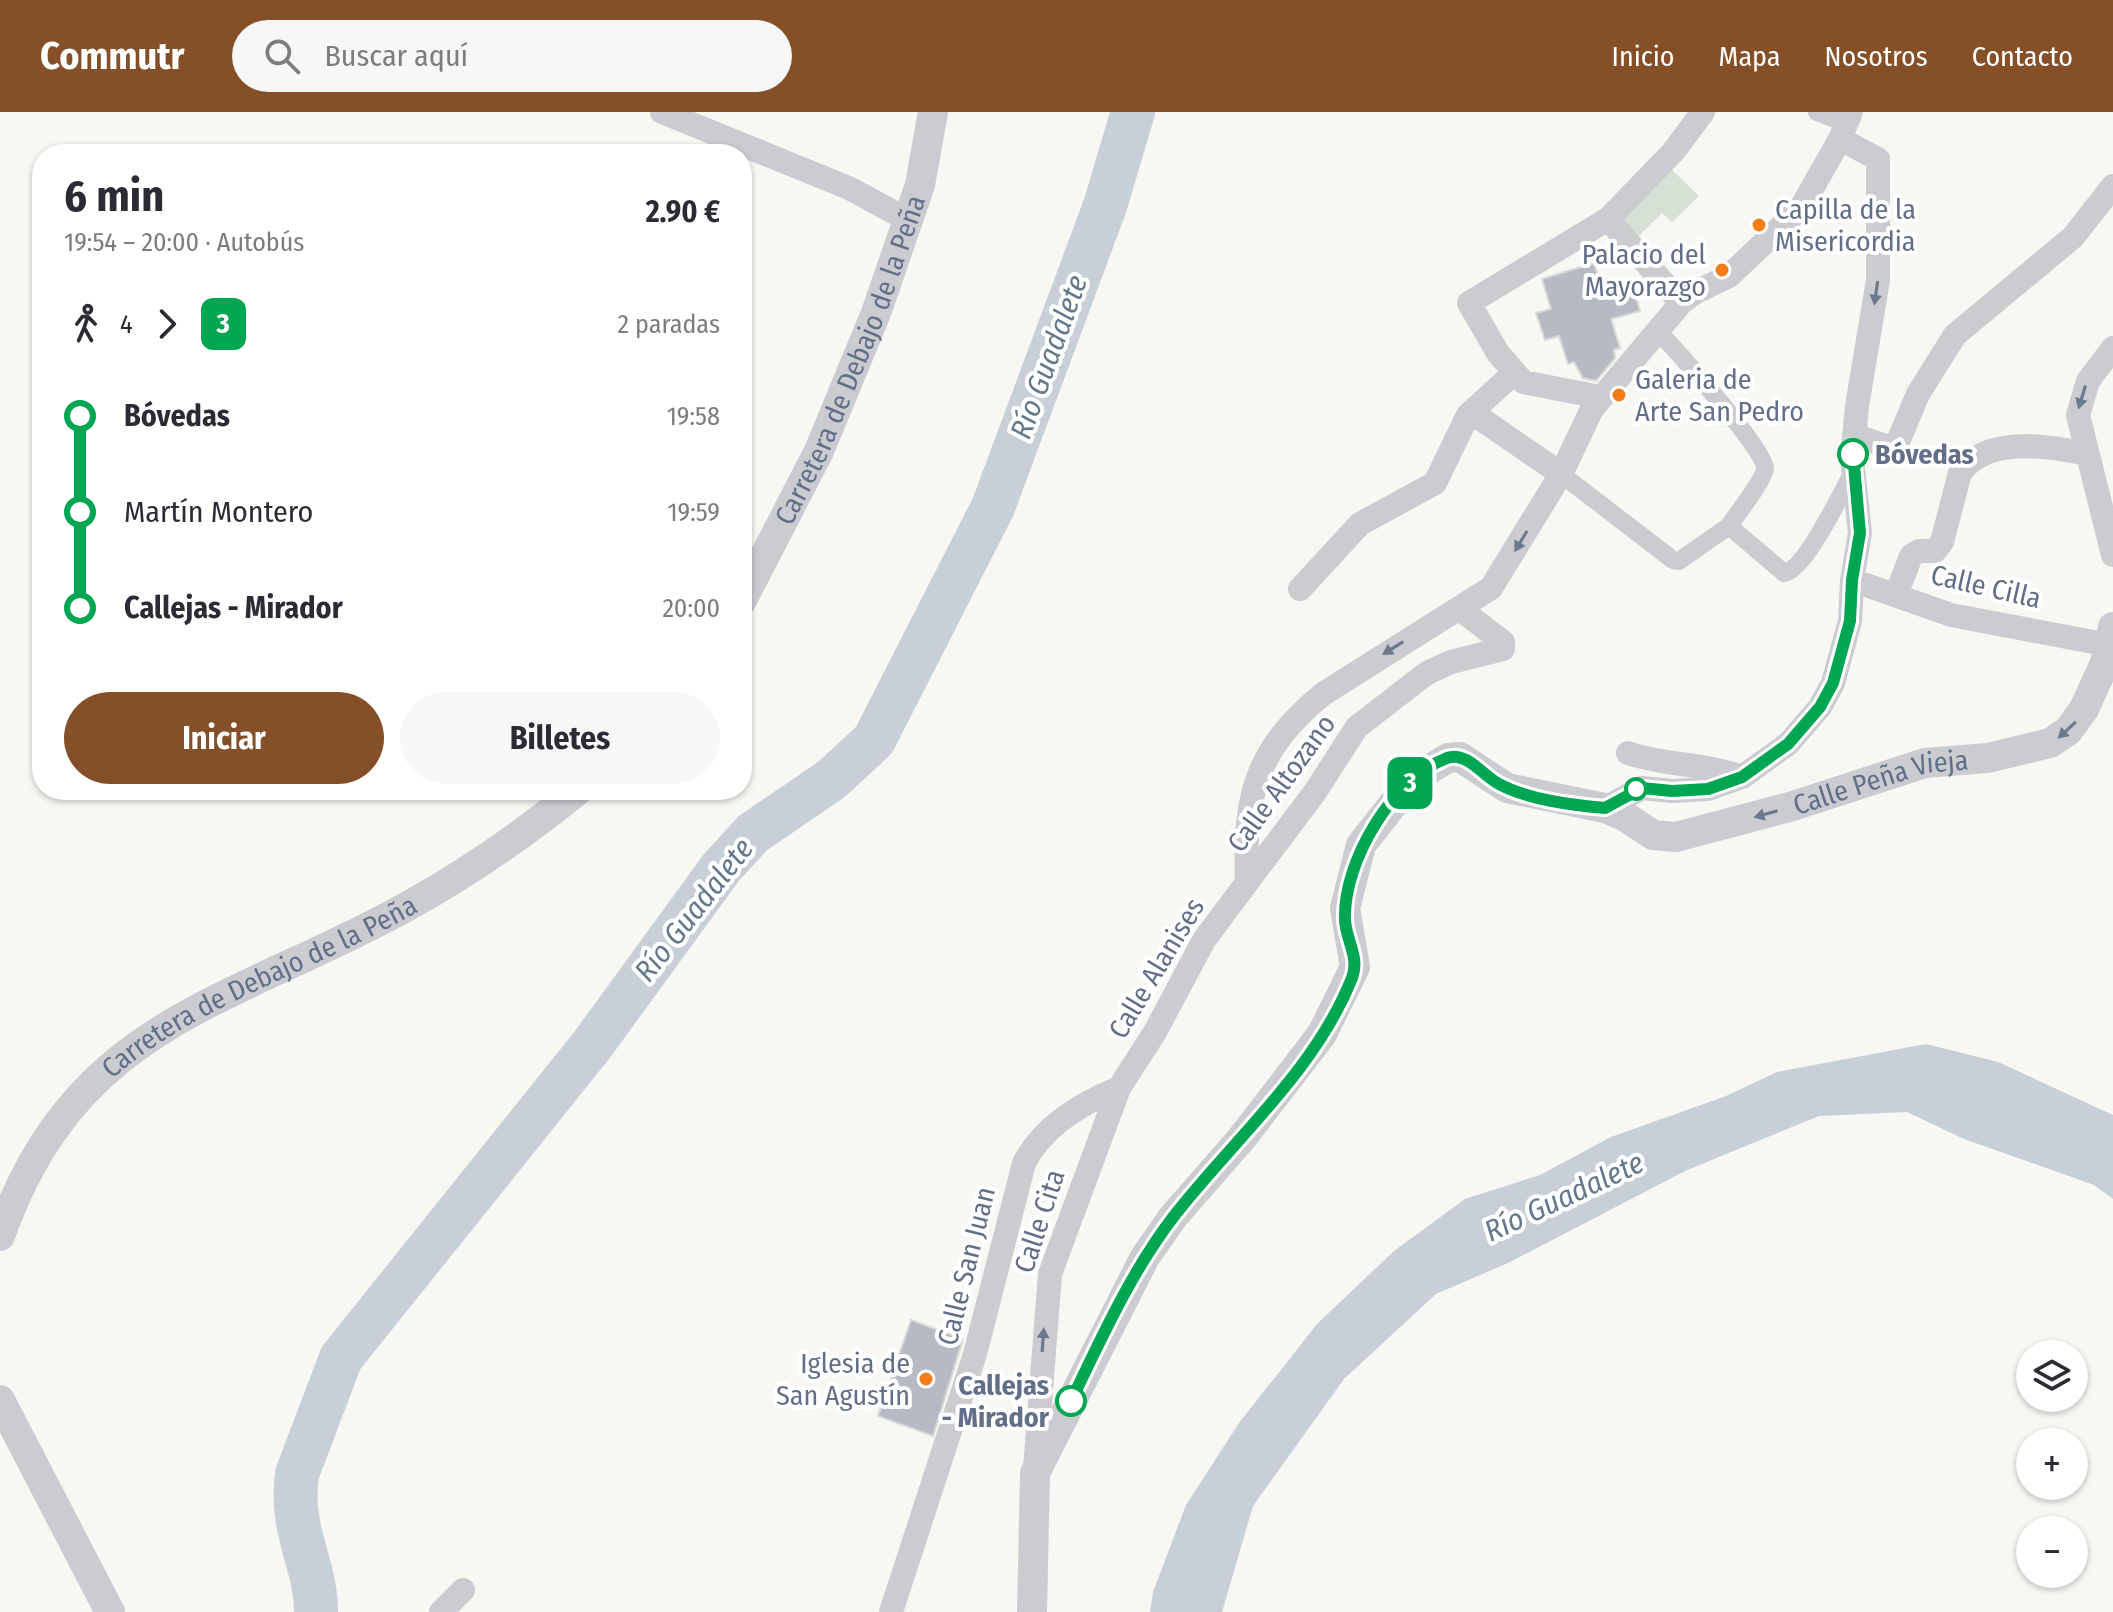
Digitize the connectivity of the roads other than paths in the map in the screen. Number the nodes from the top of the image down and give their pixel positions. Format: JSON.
{"nodes":[{"id":1,"x":662,"y":112,"type":"edge"},
{"id":2,"x":933,"y":112,"type":"edge"},
{"id":3,"x":1703,"y":112,"type":"edge"},
{"id":4,"x":1817,"y":112,"type":"edge"},
{"id":5,"x":1846,"y":125,"type":"edge"},
{"id":6,"x":741,"y":144,"type":"edge"},
{"id":7,"x":752,"y":149,"type":"edge"},
{"id":8,"x":2113,"y":186,"type":"edge"},
{"id":9,"x":1608,"y":219,"type":"junction"},
{"id":10,"x":908,"y":220,"type":"junction"},
{"id":11,"x":1681,"y":303,"type":"junction"},
{"id":12,"x":1657,"y":330,"type":"junction"},
{"id":13,"x":2113,"y":348,"type":"edge"},
{"id":14,"x":1514,"y":373,"type":"junction"},
{"id":15,"x":1600,"y":397,"type":"junction"},
{"id":16,"x":1471,"y":412,"type":"junction"},
{"id":17,"x":1854,"y":435,"type":"junction"},
{"id":18,"x":2087,"y":454,"type":"junction"},
{"id":19,"x":1561,"y":474,"type":"junction"},
{"id":20,"x":1852,"y":474,"type":"junction"},
{"id":21,"x":1729,"y":526,"type":"junction"},
{"id":22,"x":2113,"y":555,"type":"edge"},
{"id":23,"x":1852,"y":580,"type":"junction"},
{"id":24,"x":752,"y":581,"type":"edge"},
{"id":25,"x":1300,"y":589,"type":"dead end"},
{"id":26,"x":1896,"y":595,"type":"junction"},
{"id":27,"x":1460,"y":609,"type":"junction"},
{"id":28,"x":2110,"y":650,"type":"edge"},
{"id":29,"x":1628,"y":753,"type":"dead end"},
{"id":30,"x":1742,"y":777,"type":"junction"},
{"id":31,"x":566,"y":800,"type":"edge"},
{"id":32,"x":1605,"y":808,"type":"junction"},
{"id":33,"x":1247,"y":881,"type":"junction"},
{"id":34,"x":1119,"y":1088,"type":"junction"},
{"id":35,"x":0,"y":1236,"type":"edge"},
{"id":36,"x":0,"y":1400,"type":"edge"},
{"id":37,"x":1035,"y":1473,"type":"junction"},
{"id":38,"x":463,"y":1590,"type":"dead end"},
{"id":39,"x":110,"y":1612,"type":"edge"},
{"id":40,"x":441,"y":1612,"type":"edge"},
{"id":41,"x":891,"y":1612,"type":"edge"},
{"id":42,"x":1032,"y":1612,"type":"edge"}],
"edges":[{"from":1,"to":6,"type":"street"},
{"from":2,"to":10,"type":"street","name":"Carretera de Debajo de la Peña"},
{"from":3,"to":9,"type":"street"},
{"from":4,"to":5,"type":"street"},
{"from":5,"to":11,"type":"street"},
{"from":5,"to":17,"type":"street","one_way":true},
{"from":7,"to":10,"type":"street"},
{"from":8,"to":17,"type":"street"},
{"from":9,"to":11,"type":"street"},
{"from":9,"to":14,"type":"street"},
{"from":10,"to":24,"type":"street","name":"Carretera de Debajo de la Peña"},
{"from":11,"to":12,"type":"street"},
{"from":12,"to":15,"type":"street"},
{"from":12,"to":21,"type":"street"},
{"from":13,"to":18,"type":"street","one_way":true},
{"from":14,"to":15,"type":"street"},
{"from":14,"to":16,"type":"street"},
{"from":15,"to":19,"type":"street"},
{"from":16,"to":19,"type":"street"},
{"from":16,"to":25,"type":"street"},
{"from":17,"to":20,"type":"street"},
{"from":18,"to":22,"type":"street"},
{"from":18,"to":26,"type":"street"},
{"from":19,"to":21,"type":"street"},
{"from":19,"to":27,"type":"street","one_way":true},
{"from":20,"to":21,"type":"street"},
{"from":20,"to":23,"type":"street"},
{"from":23,"to":26,"type":"street","name":"Calle Cilla"},
{"from":23,"to":30,"type":"street"},
{"from":26,"to":28,"type":"street","name":"Calle Cilla"},
{"from":27,"to":33,"type":"street","one_way":true},
{"from":27,"to":33,"type":"street","name":"Calle Altozano"},
{"from":28,"to":32,"type":"street","name":"Calle Peña Vieja","one_way":true},
{"from":29,"to":30,"type":"street"},
{"from":30,"to":32,"type":"street"},
{"from":31,"to":35,"type":"street","name":"Carretera de Debajo de la Peña"},
{"from":32,"to":37,"type":"street","name":"Calle Peña Vieja"},
{"from":33,"to":34,"type":"street","name":"Calle Alanises"},
{"from":37,"to":34,"type":"street","name":"Calle Cita","one_way":true},
{"from":34,"to":41,"type":"street","name":"Calle San Juan"},
{"from":36,"to":39,"type":"street"},
{"from":37,"to":42,"type":"street"},
{"from":38,"to":40,"type":"street"}]}
